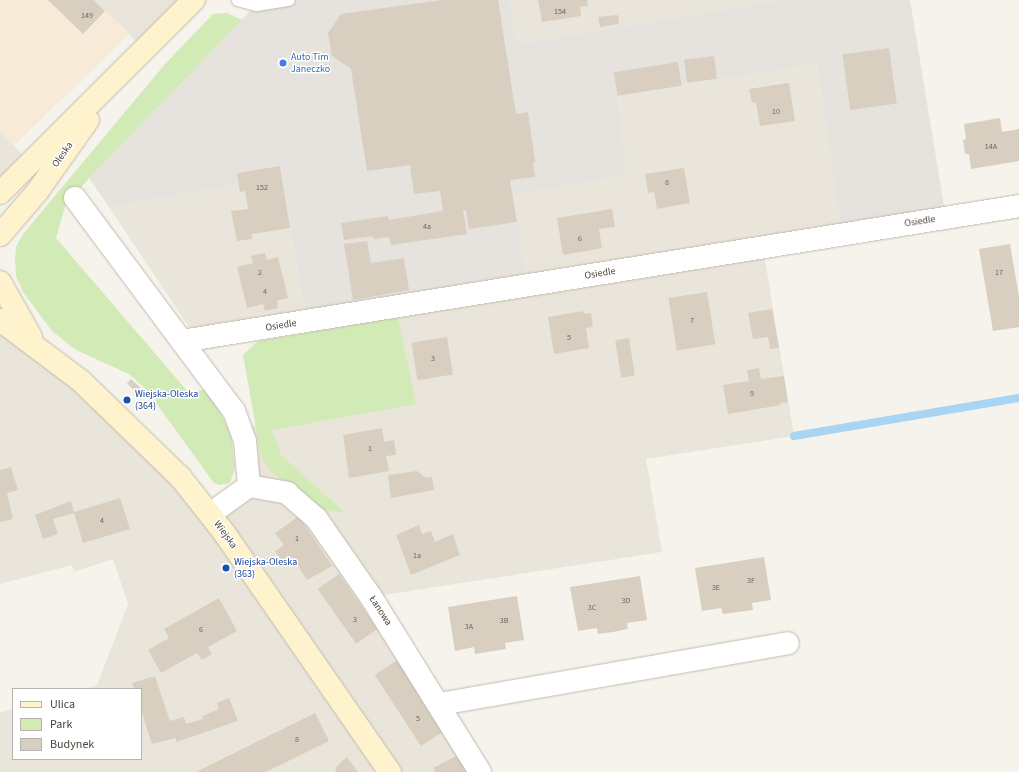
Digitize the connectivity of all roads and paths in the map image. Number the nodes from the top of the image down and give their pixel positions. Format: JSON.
{"nodes":[{"id":1,"x":194,"y":0,"type":"edge"},
{"id":2,"x":237,"y":0,"type":"edge"},
{"id":3,"x":289,"y":0,"type":"edge"},
{"id":4,"x":122,"y":72,"type":"junction"},
{"id":5,"x":0,"y":193,"type":"edge"},
{"id":6,"x":75,"y":198,"type":"dead end"},
{"id":7,"x":1019,"y":206,"type":"edge"},
{"id":8,"x":0,"y":235,"type":"edge"},
{"id":9,"x":0,"y":282,"type":"edge"},
{"id":10,"x":0,"y":320,"type":"edge"},
{"id":11,"x":182,"y":341,"type":"junction"},
{"id":12,"x":38,"y":348,"type":"junction"},
{"id":13,"x":249,"y":486,"type":"junction"},
{"id":14,"x":210,"y":514,"type":"junction"},
{"id":15,"x":788,"y":644,"type":"dead end"},
{"id":16,"x":440,"y":704,"type":"junction"},
{"id":17,"x":390,"y":772,"type":"edge"},
{"id":18,"x":480,"y":772,"type":"edge"}],
"edges":[{"from":1,"to":4,"type":"street","name":"Oleska"},
{"from":2,"to":3,"type":"lane"},
{"from":4,"to":5,"type":"street","name":"Oleska"},
{"from":4,"to":8,"type":"street","name":"Oleska"},
{"from":6,"to":11,"type":"street"},
{"from":7,"to":11,"type":"street","name":"Osiedle"},
{"from":9,"to":12,"type":"street","name":"Wiejska"},
{"from":10,"to":12,"type":"street","name":"Wiejska"},
{"from":11,"to":13,"type":"street"},
{"from":12,"to":14,"type":"street","name":"Wiejska"},
{"from":13,"to":14,"type":"street"},
{"from":13,"to":16,"type":"street","name":"Łanowa"},
{"from":14,"to":17,"type":"street","name":"Wiejska"},
{"from":15,"to":16,"type":"street"},
{"from":16,"to":18,"type":"street","name":"Łanowa"}]}
